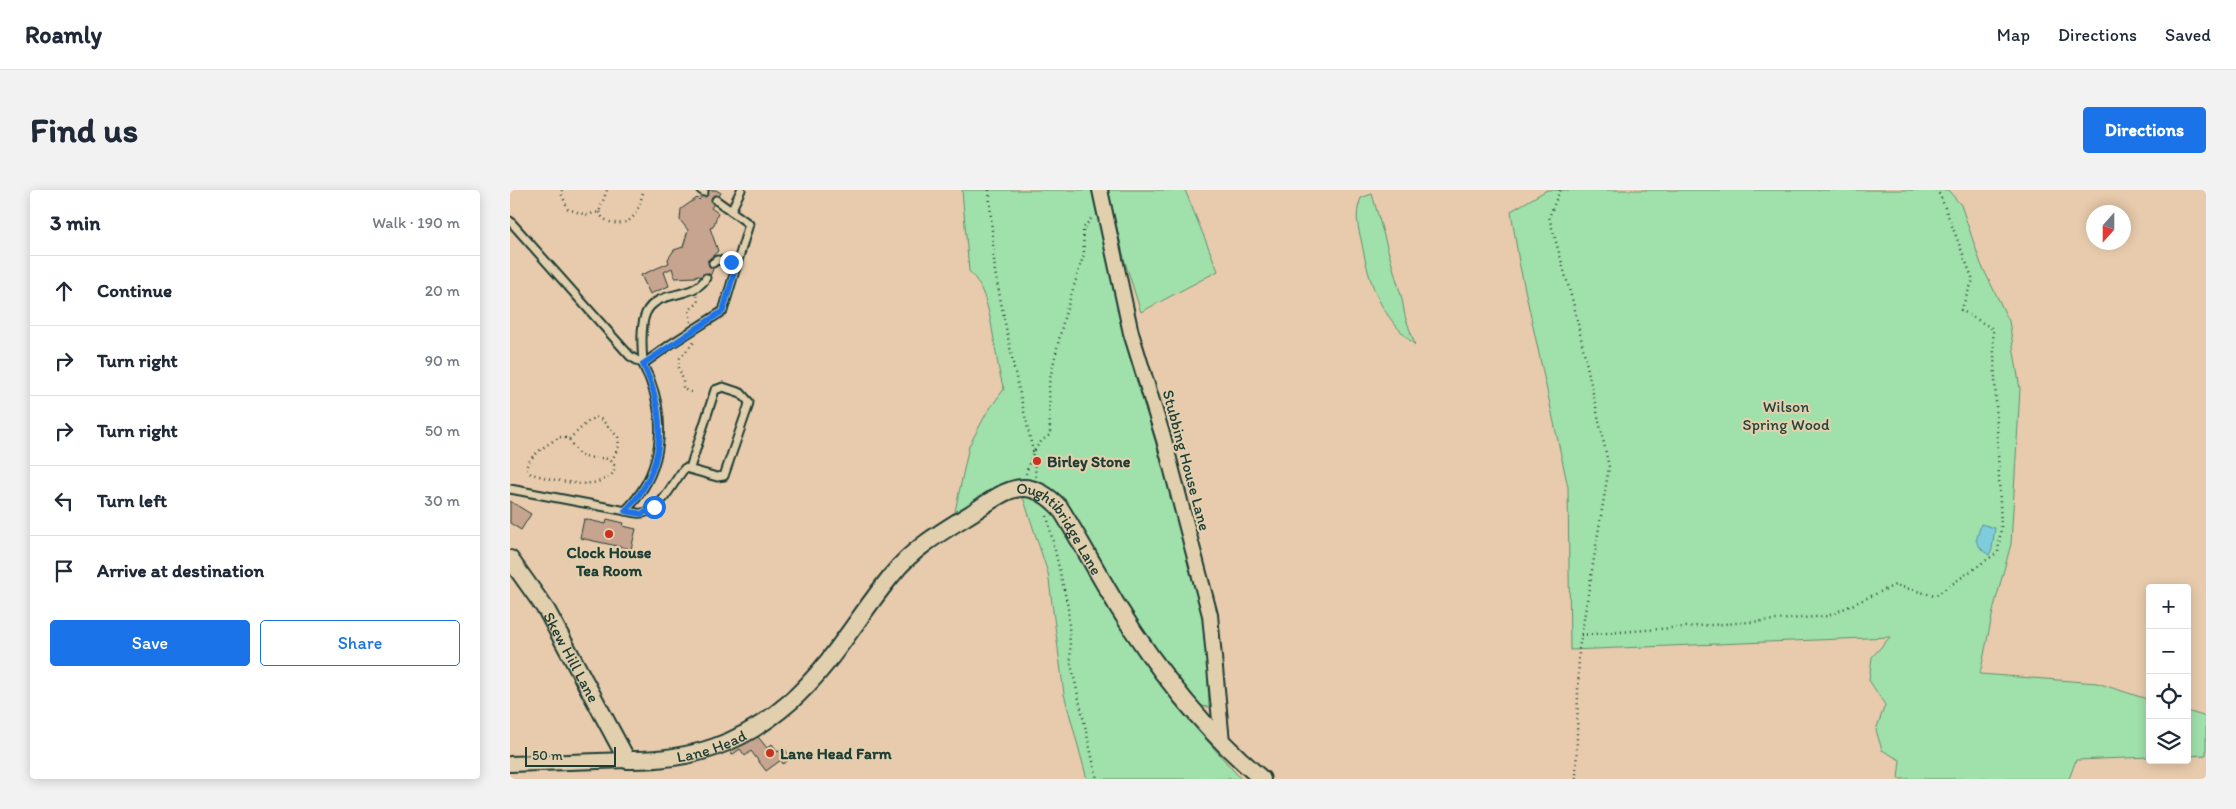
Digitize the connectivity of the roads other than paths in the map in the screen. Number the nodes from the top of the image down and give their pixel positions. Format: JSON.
{"nodes":[{"id":1,"x":741,"y":190,"type":"edge"},
{"id":2,"x":1100,"y":190,"type":"edge"},
{"id":3,"x":716,"y":200,"type":"dead end"},
{"id":4,"x":731,"y":211,"type":"junction"},
{"id":5,"x":510,"y":221,"type":"edge"},
{"id":6,"x":713,"y":263,"type":"dead end"},
{"id":7,"x":737,"y":263,"type":"junction"},
{"id":8,"x":706,"y":278,"type":"dead end"},
{"id":9,"x":643,"y":364,"type":"junction"},
{"id":10,"x":690,"y":468,"type":"junction"},
{"id":11,"x":510,"y":489,"type":"edge"},
{"id":12,"x":625,"y":511,"type":"junction"},
{"id":13,"x":510,"y":559,"type":"edge"},
{"id":14,"x":761,"y":724,"type":"joint"},
{"id":15,"x":1222,"y":742,"type":"junction"},
{"id":16,"x":628,"y":760,"type":"junction"},
{"id":17,"x":510,"y":764,"type":"edge"},
{"id":18,"x":1262,"y":779,"type":"edge"}],
"edges":[{"from":1,"to":4,"type":"lane"},
{"from":2,"to":15,"type":"street","name":"Stubbing House Lane"},
{"from":3,"to":4,"type":"lane"},
{"from":4,"to":7,"type":"lane"},
{"from":5,"to":9,"type":"lane"},
{"from":6,"to":7,"type":"lane"},
{"from":7,"to":9,"type":"lane"},
{"from":8,"to":9,"type":"lane"},
{"from":9,"to":12,"type":"lane"},
{"from":10,"to":10,"type":"lane"},
{"from":10,"to":12,"type":"lane"},
{"from":11,"to":12,"type":"lane"},
{"from":13,"to":16,"type":"street","name":"Skew Hill Lane"},
{"from":14,"to":15,"type":"street","name":"Oughtibridge Lane"},
{"from":14,"to":16,"type":"street","name":"Lane Head"},
{"from":15,"to":18,"type":"street","name":"Oughtibridge Lane"},
{"from":16,"to":17,"type":"street"}]}
